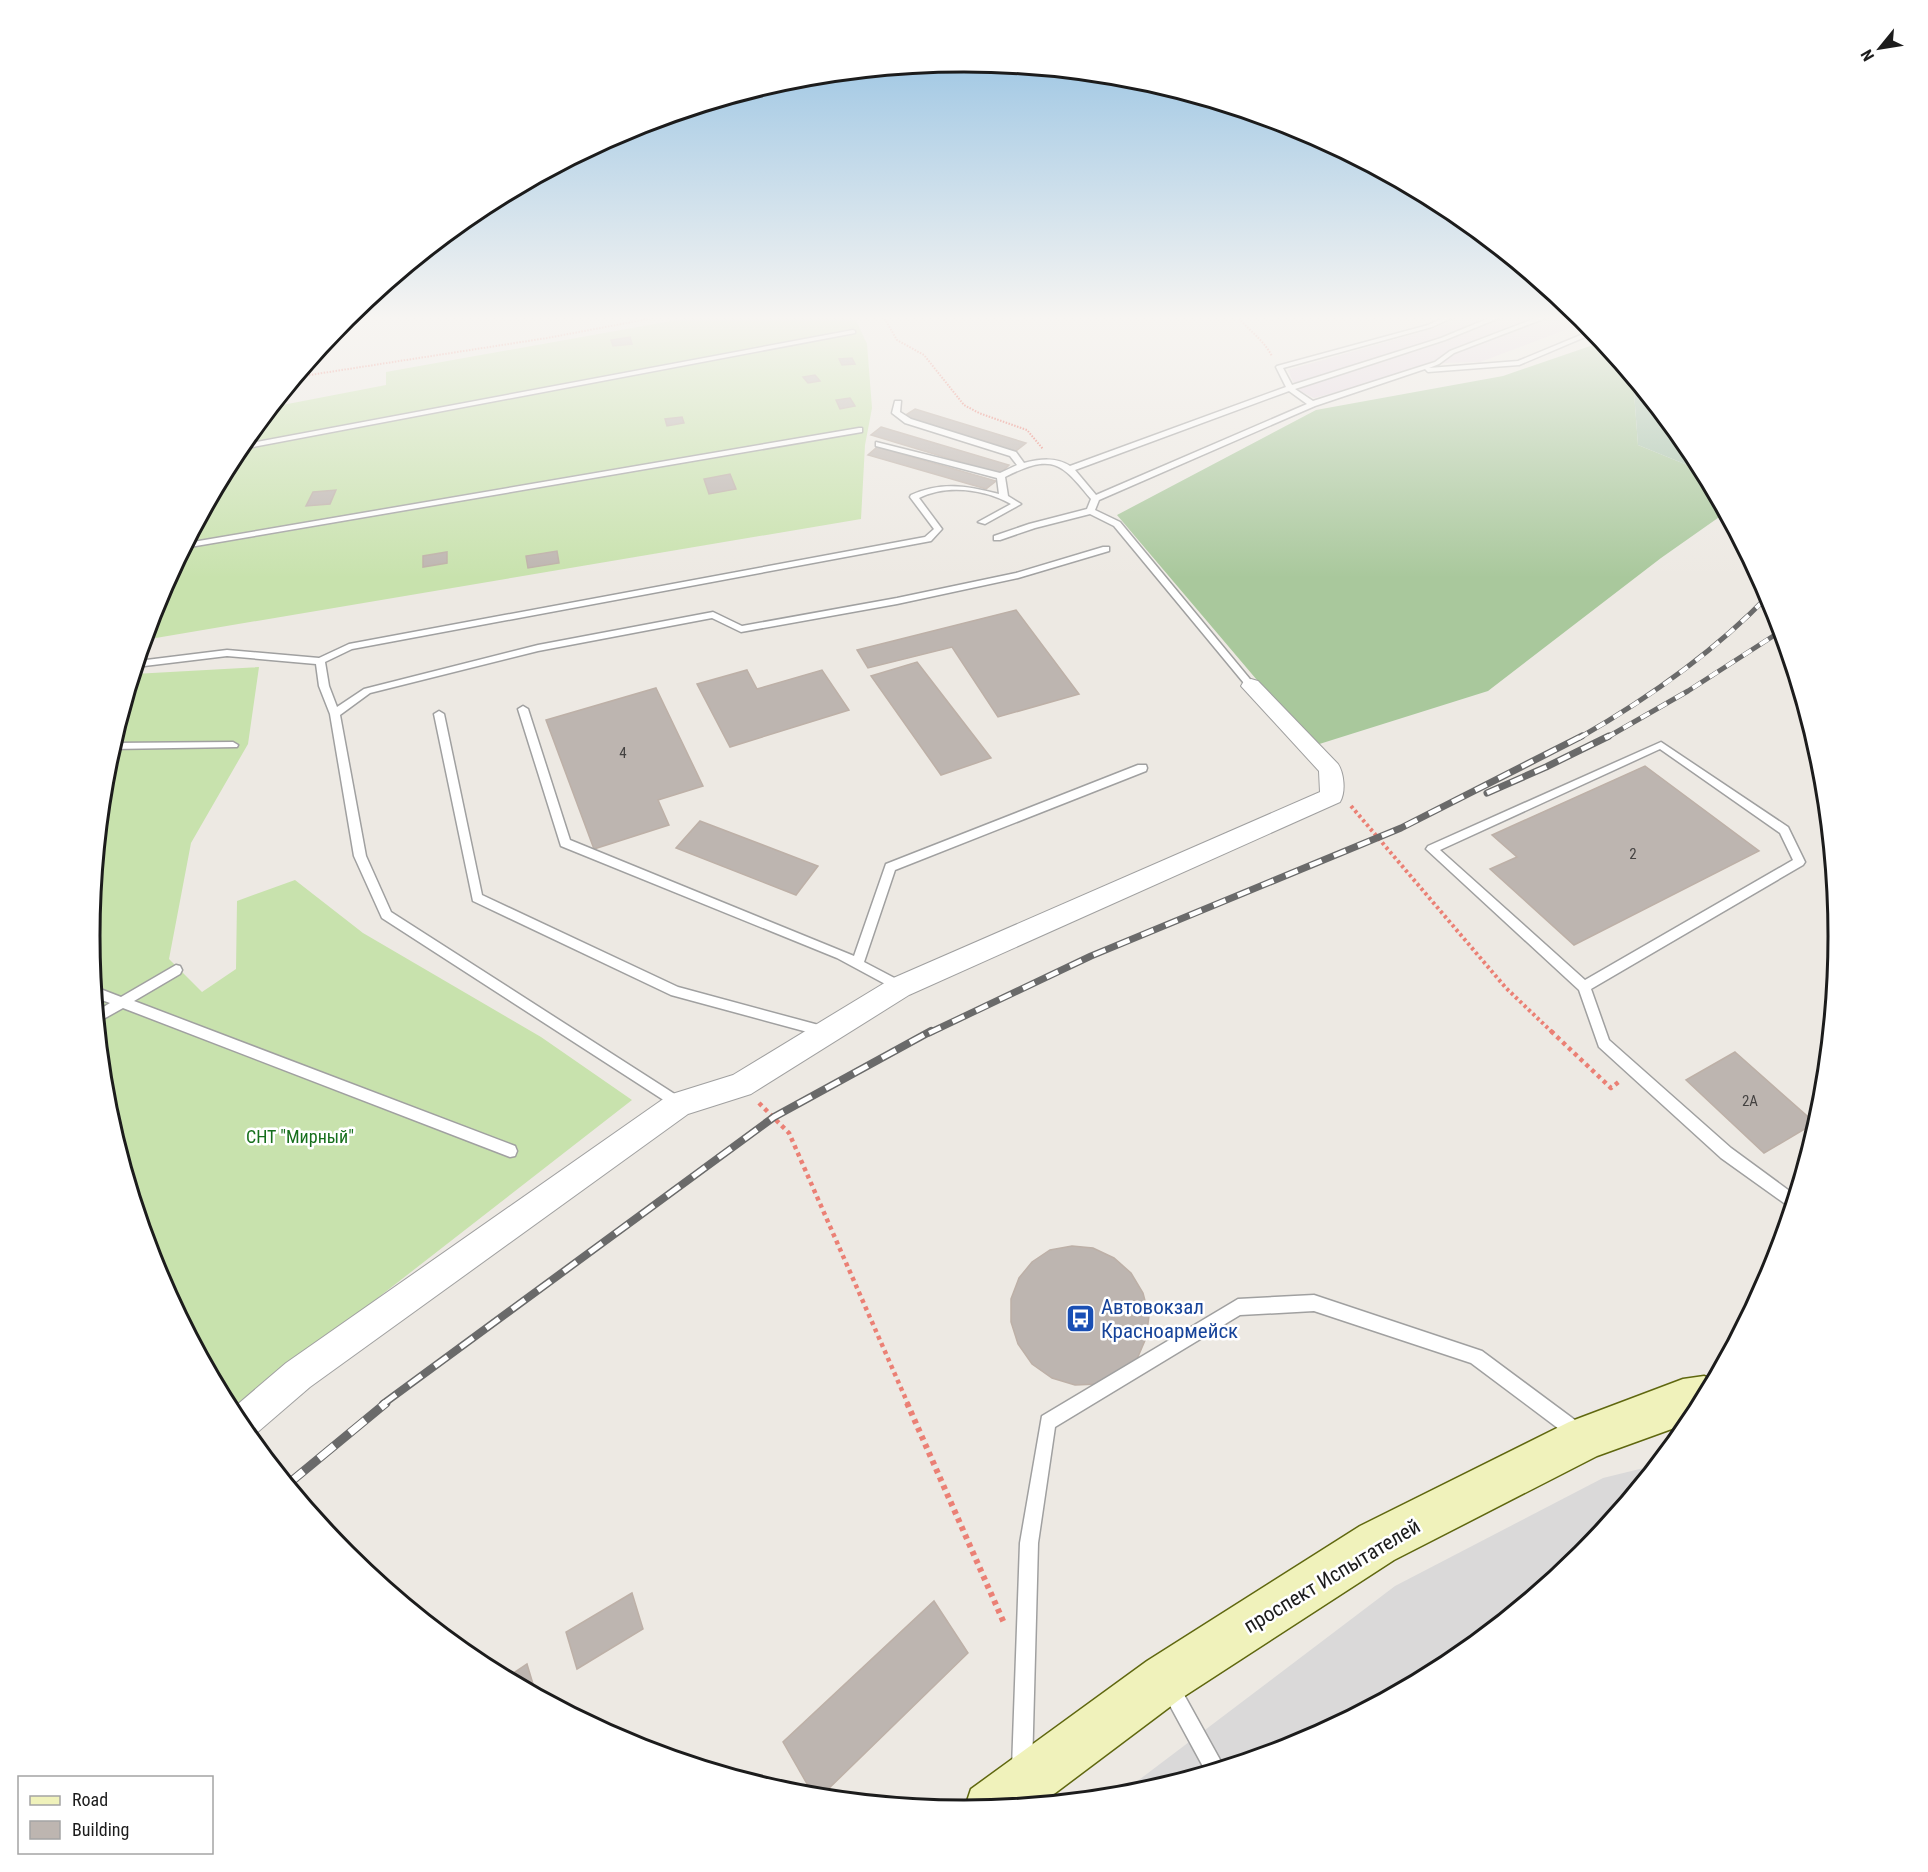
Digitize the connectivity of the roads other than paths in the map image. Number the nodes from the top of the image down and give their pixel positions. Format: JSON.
{"nodes":[{"id":1,"x":475,"y":403,"type":"edge"},
{"id":2,"x":898,"y":403,"type":"dead end"},
{"id":3,"x":1248,"y":403,"type":"edge"},
{"id":4,"x":1312,"y":404,"type":"edge"},
{"id":5,"x":859,"y":430,"type":"dead end"},
{"id":6,"x":879,"y":444,"type":"dead end"},
{"id":7,"x":254,"y":445,"type":"edge"},
{"id":8,"x":1013,"y":454,"type":"junction"},
{"id":9,"x":1046,"y":461,"type":"junction"},
{"id":10,"x":1021,"y":465,"type":"junction"},
{"id":11,"x":1070,"y":469,"type":"junction"},
{"id":12,"x":1000,"y":476,"type":"junction"},
{"id":13,"x":1004,"y":497,"type":"junction"},
{"id":14,"x":1095,"y":500,"type":"junction"},
{"id":15,"x":1091,"y":511,"type":"junction"},
{"id":16,"x":982,"y":522,"type":"dead end"},
{"id":17,"x":997,"y":538,"type":"dead end"},
{"id":18,"x":194,"y":544,"type":"edge"},
{"id":19,"x":1106,"y":549,"type":"dead end"},
{"id":20,"x":320,"y":660,"type":"junction"},
{"id":21,"x":144,"y":663,"type":"edge"},
{"id":22,"x":1251,"y":686,"type":"joint"},
{"id":23,"x":523,"y":709,"type":"dead end"},
{"id":24,"x":335,"y":714,"type":"junction"},
{"id":25,"x":439,"y":714,"type":"dead end"},
{"id":26,"x":233,"y":745,"type":"dead end"},
{"id":27,"x":122,"y":746,"type":"edge"},
{"id":28,"x":1143,"y":768,"type":"dead end"},
{"id":29,"x":857,"y":964,"type":"junction"},
{"id":30,"x":176,"y":970,"type":"dead end"},
{"id":31,"x":900,"y":987,"type":"junction"},
{"id":32,"x":1584,"y":987,"type":"junction"},
{"id":33,"x":102,"y":995,"type":"edge"},
{"id":34,"x":123,"y":1002,"type":"junction"},
{"id":35,"x":104,"y":1014,"type":"edge"},
{"id":36,"x":827,"y":1032,"type":"junction"},
{"id":37,"x":679,"y":1104,"type":"junction"},
{"id":38,"x":510,"y":1151,"type":"dead end"},
{"id":39,"x":1787,"y":1198,"type":"edge"},
{"id":40,"x":1692,"y":1400,"type":"edge"},
{"id":41,"x":248,"y":1418,"type":"edge"},
{"id":42,"x":1585,"y":1438,"type":"junction"},
{"id":43,"x":1165,"y":1679,"type":"junction"},
{"id":44,"x":1212,"y":1763,"type":"edge"},
{"id":45,"x":1006,"y":1796,"type":"edge"}],
"edges":[{"from":1,"to":7,"type":"lane"},
{"from":2,"to":8,"type":"lane"},
{"from":3,"to":11,"type":"lane"},
{"from":4,"to":14,"type":"lane"},
{"from":5,"to":18,"type":"lane"},
{"from":6,"to":12,"type":"lane"},
{"from":8,"to":9,"type":"lane"},
{"from":8,"to":10,"type":"lane"},
{"from":9,"to":10,"type":"lane"},
{"from":9,"to":11,"type":"lane"},
{"from":10,"to":12,"type":"lane"},
{"from":11,"to":14,"type":"lane"},
{"from":12,"to":13,"type":"lane"},
{"from":13,"to":16,"type":"lane"},
{"from":13,"to":20,"type":"lane"},
{"from":14,"to":15,"type":"lane"},
{"from":15,"to":17,"type":"lane"},
{"from":15,"to":22,"type":"lane"},
{"from":19,"to":24,"type":"lane"},
{"from":20,"to":21,"type":"lane"},
{"from":20,"to":24,"type":"lane"},
{"from":22,"to":31,"type":"street"},
{"from":23,"to":29,"type":"lane"},
{"from":24,"to":37,"type":"lane"},
{"from":25,"to":36,"type":"lane"},
{"from":26,"to":27,"type":"lane"},
{"from":28,"to":29,"type":"lane"},
{"from":29,"to":31,"type":"lane"},
{"from":30,"to":34,"type":"lane"},
{"from":31,"to":36,"type":"street"},
{"from":32,"to":32,"type":"lane"},
{"from":32,"to":39,"type":"lane"},
{"from":33,"to":34,"type":"lane"},
{"from":34,"to":35,"type":"lane"},
{"from":34,"to":38,"type":"lane"},
{"from":36,"to":37,"type":"street"},
{"from":37,"to":41,"type":"street"},
{"from":40,"to":42,"type":"main road","name":"проспект Испытателей"},
{"from":42,"to":43,"type":"main road","name":"проспект Испытателей"},
{"from":42,"to":45,"type":"lane"},
{"from":43,"to":44,"type":"lane"},
{"from":43,"to":45,"type":"main road","name":"проспект Испытателей"}]}
